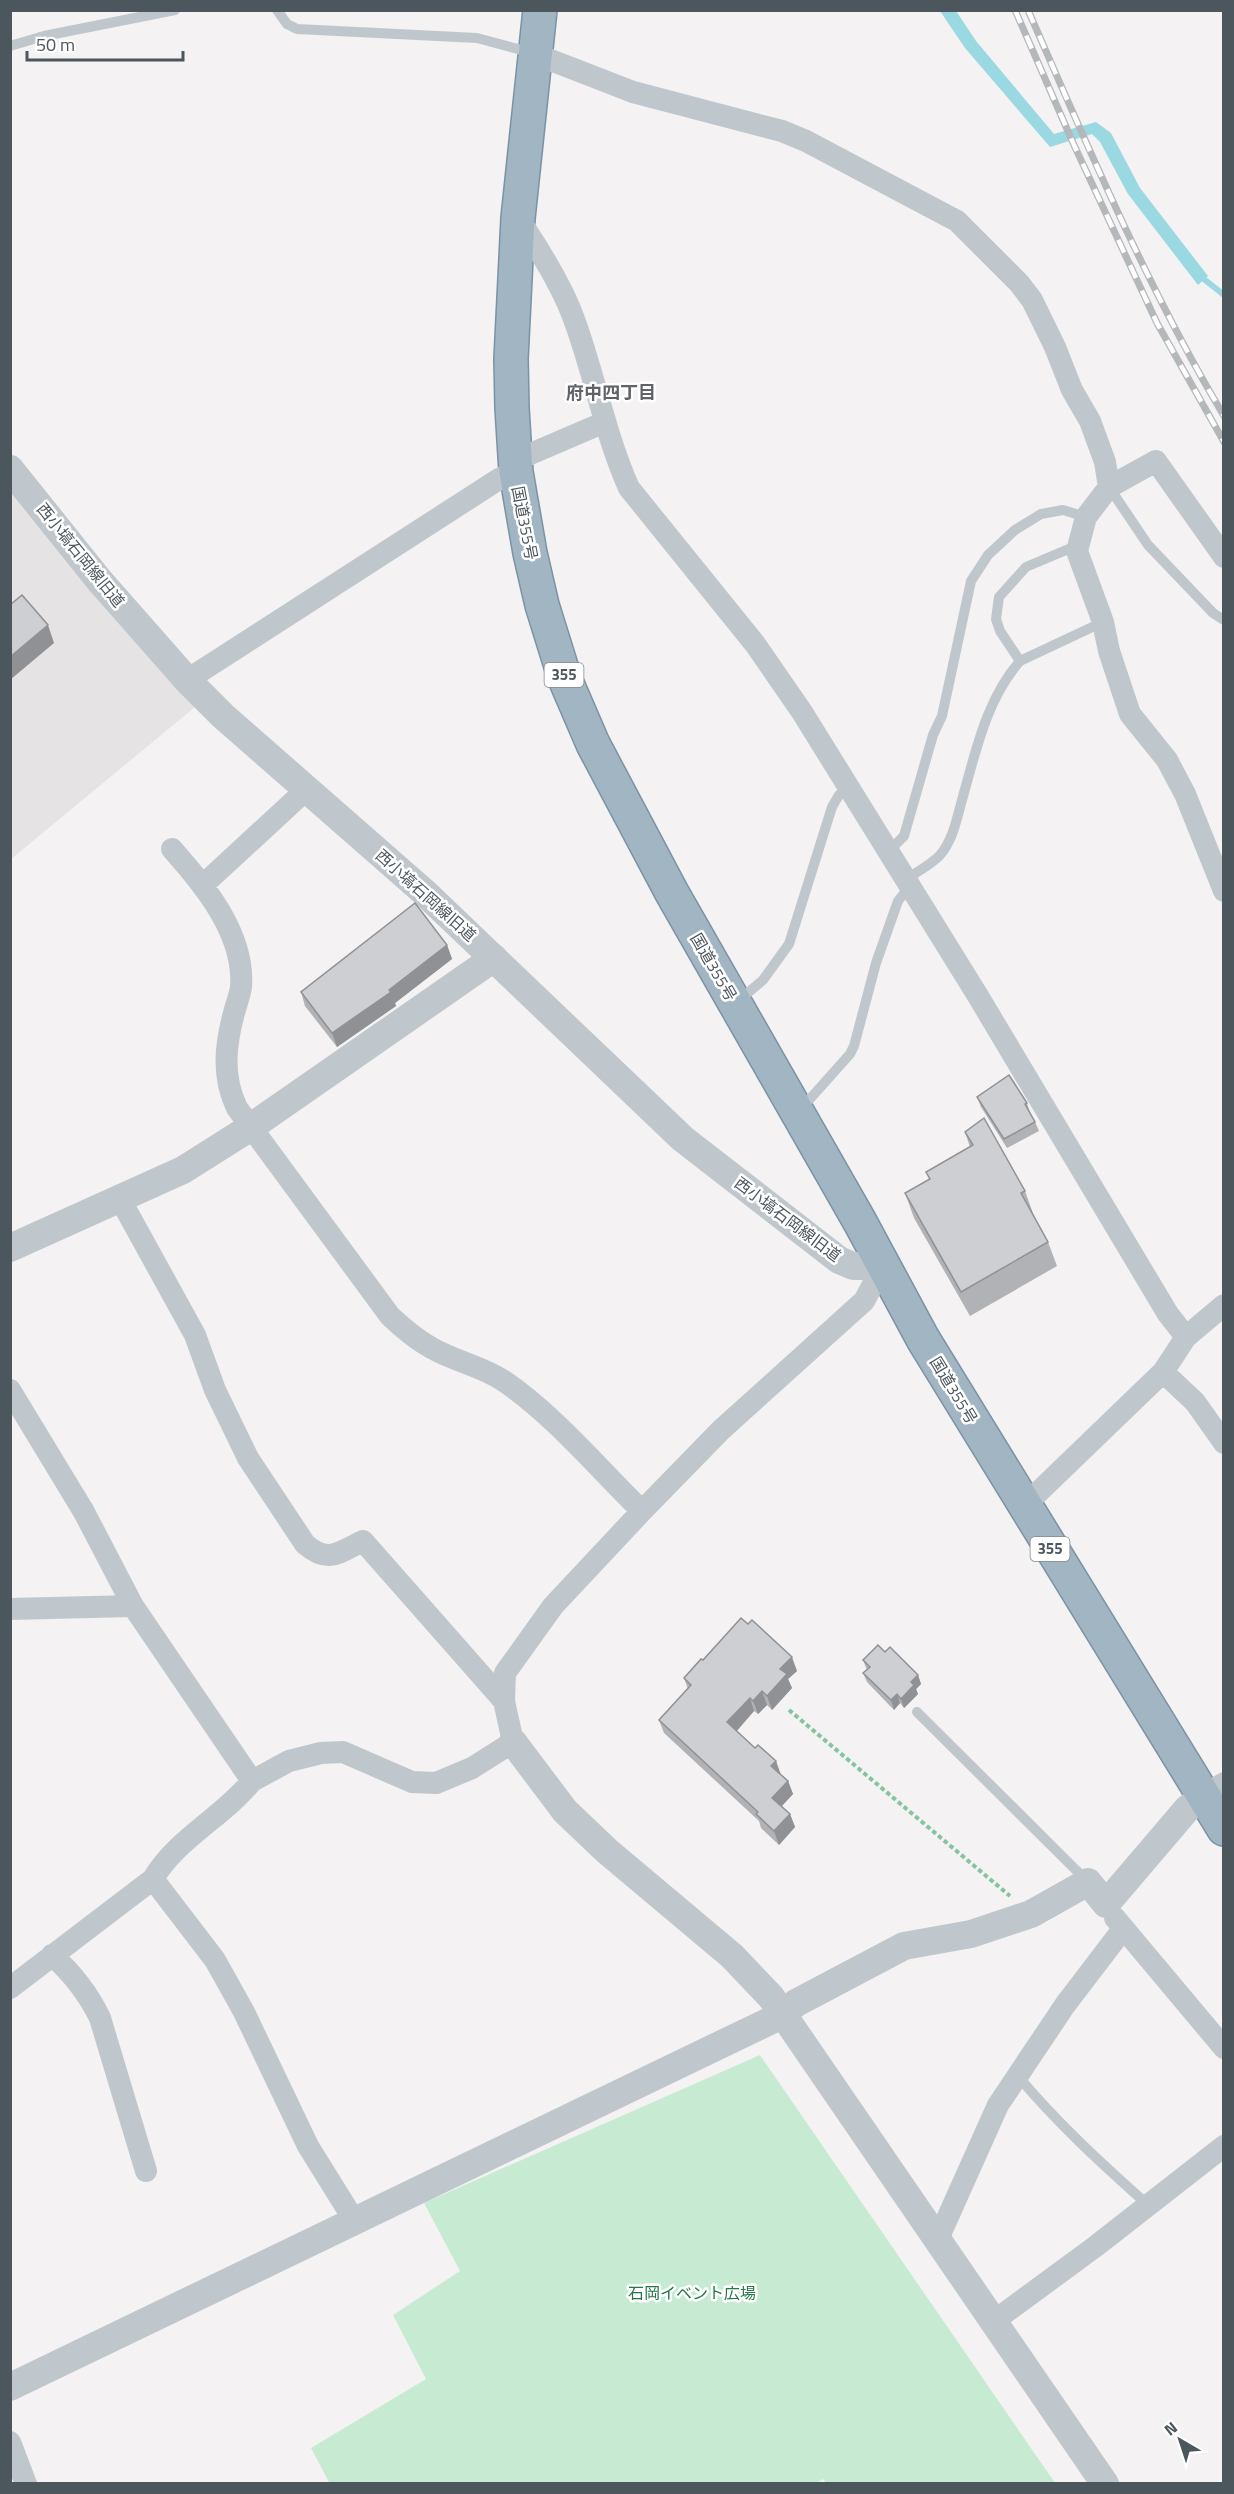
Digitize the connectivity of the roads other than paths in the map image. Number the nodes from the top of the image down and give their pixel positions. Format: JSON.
{"nodes":[{"id":1,"x":174,"y":10,"type":"edge"},
{"id":2,"x":277,"y":10,"type":"edge"},
{"id":3,"x":540,"y":10,"type":"edge"},
{"id":4,"x":10,"y":46,"type":"edge"},
{"id":5,"x":535,"y":54,"type":"junction"},
{"id":6,"x":518,"y":218,"type":"junction"},
{"id":7,"x":605,"y":423,"type":"junction"},
{"id":8,"x":515,"y":467,"type":"junction"},
{"id":9,"x":10,"y":469,"type":"edge"},
{"id":10,"x":1108,"y":487,"type":"junction"},
{"id":11,"x":1086,"y":517,"type":"junction"},
{"id":12,"x":1078,"y":544,"type":"junction"},
{"id":13,"x":1224,"y":556,"type":"edge"},
{"id":14,"x":1224,"y":620,"type":"edge"},
{"id":15,"x":1103,"y":622,"type":"junction"},
{"id":16,"x":1020,"y":661,"type":"junction"},
{"id":17,"x":187,"y":680,"type":"junction"},
{"id":18,"x":849,"y":787,"type":"junction"},
{"id":19,"x":307,"y":789,"type":"junction"},
{"id":20,"x":172,"y":849,"type":"dead end"},
{"id":21,"x":889,"y":851,"type":"junction"},
{"id":22,"x":1222,"y":877,"type":"edge"},
{"id":23,"x":908,"y":882,"type":"junction"},
{"id":24,"x":203,"y":885,"type":"junction"},
{"id":25,"x":494,"y":958,"type":"junction"},
{"id":26,"x":735,"y":1004,"type":"junction"},
{"id":27,"x":809,"y":1100,"type":"dead end"},
{"id":28,"x":251,"y":1127,"type":"junction"},
{"id":29,"x":120,"y":1199,"type":"junction"},
{"id":30,"x":12,"y":1245,"type":"edge"},
{"id":31,"x":884,"y":1266,"type":"junction"},
{"id":32,"x":1224,"y":1305,"type":"edge"},
{"id":33,"x":1186,"y":1337,"type":"junction"},
{"id":34,"x":1163,"y":1372,"type":"junction"},
{"id":35,"x":10,"y":1390,"type":"edge"},
{"id":36,"x":1224,"y":1443,"type":"edge"},
{"id":37,"x":1024,"y":1506,"type":"junction"},
{"id":38,"x":642,"y":1511,"type":"junction"},
{"id":39,"x":134,"y":1606,"type":"junction"},
{"id":40,"x":10,"y":1609,"type":"edge"},
{"id":41,"x":504,"y":1701,"type":"junction"},
{"id":42,"x":917,"y":1712,"type":"dead end"},
{"id":43,"x":513,"y":1742,"type":"junction"},
{"id":44,"x":252,"y":1781,"type":"junction"},
{"id":45,"x":1213,"y":1789,"type":"edge"},
{"id":46,"x":1224,"y":1828,"type":"edge"},
{"id":47,"x":153,"y":1879,"type":"junction"},
{"id":48,"x":1088,"y":1882,"type":"junction"},
{"id":49,"x":1106,"y":1904,"type":"junction"},
{"id":50,"x":1122,"y":1929,"type":"junction"},
{"id":51,"x":52,"y":1955,"type":"junction"},
{"id":52,"x":10,"y":1988,"type":"edge"},
{"id":53,"x":782,"y":2015,"type":"junction"},
{"id":54,"x":1224,"y":2048,"type":"edge"},
{"id":55,"x":1017,"y":2075,"type":"junction"},
{"id":56,"x":1224,"y":2146,"type":"edge"},
{"id":57,"x":146,"y":2171,"type":"dead end"},
{"id":58,"x":1148,"y":2205,"type":"junction"},
{"id":59,"x":354,"y":2220,"type":"junction"},
{"id":60,"x":938,"y":2239,"type":"junction"},
{"id":61,"x":994,"y":2321,"type":"junction"},
{"id":62,"x":10,"y":2387,"type":"edge"},
{"id":63,"x":10,"y":2442,"type":"edge"},
{"id":64,"x":26,"y":2484,"type":"edge"},
{"id":65,"x":1105,"y":2484,"type":"edge"}],
"edges":[{"from":1,"to":4,"type":"lane"},
{"from":2,"to":5,"type":"lane"},
{"from":3,"to":5,"type":"highway","name":"国道355号","number":"355"},
{"from":5,"to":6,"type":"highway","name":"国道355号","number":"355"},
{"from":5,"to":10,"type":"street"},
{"from":6,"to":7,"type":"street"},
{"from":6,"to":8,"type":"highway","name":"国道355号","number":"355"},
{"from":7,"to":8,"type":"street"},
{"from":7,"to":18,"type":"street"},
{"from":8,"to":17,"type":"street"},
{"from":8,"to":26,"type":"highway","name":"国道355号","number":"355"},
{"from":9,"to":17,"type":"street","name":"西小塙石岡線旧道"},
{"from":10,"to":11,"type":"street"},
{"from":10,"to":13,"type":"street"},
{"from":10,"to":14,"type":"lane"},
{"from":11,"to":12,"type":"street"},
{"from":11,"to":21,"type":"lane"},
{"from":12,"to":15,"type":"street"},
{"from":12,"to":16,"type":"lane"},
{"from":15,"to":16,"type":"lane"},
{"from":15,"to":22,"type":"street"},
{"from":16,"to":23,"type":"lane"},
{"from":17,"to":19,"type":"street","name":"西小塙石岡線旧道"},
{"from":18,"to":21,"type":"street"},
{"from":18,"to":26,"type":"lane"},
{"from":19,"to":24,"type":"street"},
{"from":19,"to":25,"type":"street","name":"西小塙石岡線旧道"},
{"from":20,"to":24,"type":"street"},
{"from":21,"to":23,"type":"street"},
{"from":23,"to":27,"type":"lane"},
{"from":23,"to":33,"type":"street"},
{"from":24,"to":28,"type":"street"},
{"from":25,"to":28,"type":"street"},
{"from":25,"to":31,"type":"street","name":"西小塙石岡線旧道"},
{"from":26,"to":31,"type":"highway","name":"国道355号","number":"355"},
{"from":28,"to":29,"type":"street"},
{"from":28,"to":38,"type":"street"},
{"from":29,"to":30,"type":"street"},
{"from":29,"to":41,"type":"street"},
{"from":31,"to":37,"type":"highway","name":"国道355号","number":"355"},
{"from":31,"to":38,"type":"street"},
{"from":32,"to":33,"type":"street"},
{"from":33,"to":34,"type":"street"},
{"from":34,"to":36,"type":"street"},
{"from":34,"to":37,"type":"street"},
{"from":35,"to":39,"type":"street"},
{"from":37,"to":45,"type":"highway","name":"国道355号","number":"355"},
{"from":38,"to":41,"type":"street"},
{"from":39,"to":40,"type":"street"},
{"from":39,"to":44,"type":"street"},
{"from":41,"to":43,"type":"street"},
{"from":42,"to":48,"type":"lane"},
{"from":43,"to":44,"type":"street"},
{"from":43,"to":53,"type":"street"},
{"from":44,"to":47,"type":"street"},
{"from":45,"to":46,"type":"highway","name":"国道355号","number":"355"},
{"from":45,"to":49,"type":"street"},
{"from":47,"to":51,"type":"street"},
{"from":47,"to":59,"type":"street"},
{"from":48,"to":49,"type":"street"},
{"from":48,"to":53,"type":"street"},
{"from":49,"to":50,"type":"street"},
{"from":50,"to":54,"type":"street"},
{"from":50,"to":55,"type":"street"},
{"from":51,"to":52,"type":"street"},
{"from":51,"to":57,"type":"street"},
{"from":53,"to":59,"type":"street"},
{"from":53,"to":60,"type":"street"},
{"from":55,"to":58,"type":"lane"},
{"from":55,"to":60,"type":"street"},
{"from":56,"to":58,"type":"street"},
{"from":58,"to":61,"type":"street"},
{"from":59,"to":62,"type":"street"},
{"from":60,"to":61,"type":"street"},
{"from":61,"to":65,"type":"street"},
{"from":63,"to":64,"type":"street"}]}
